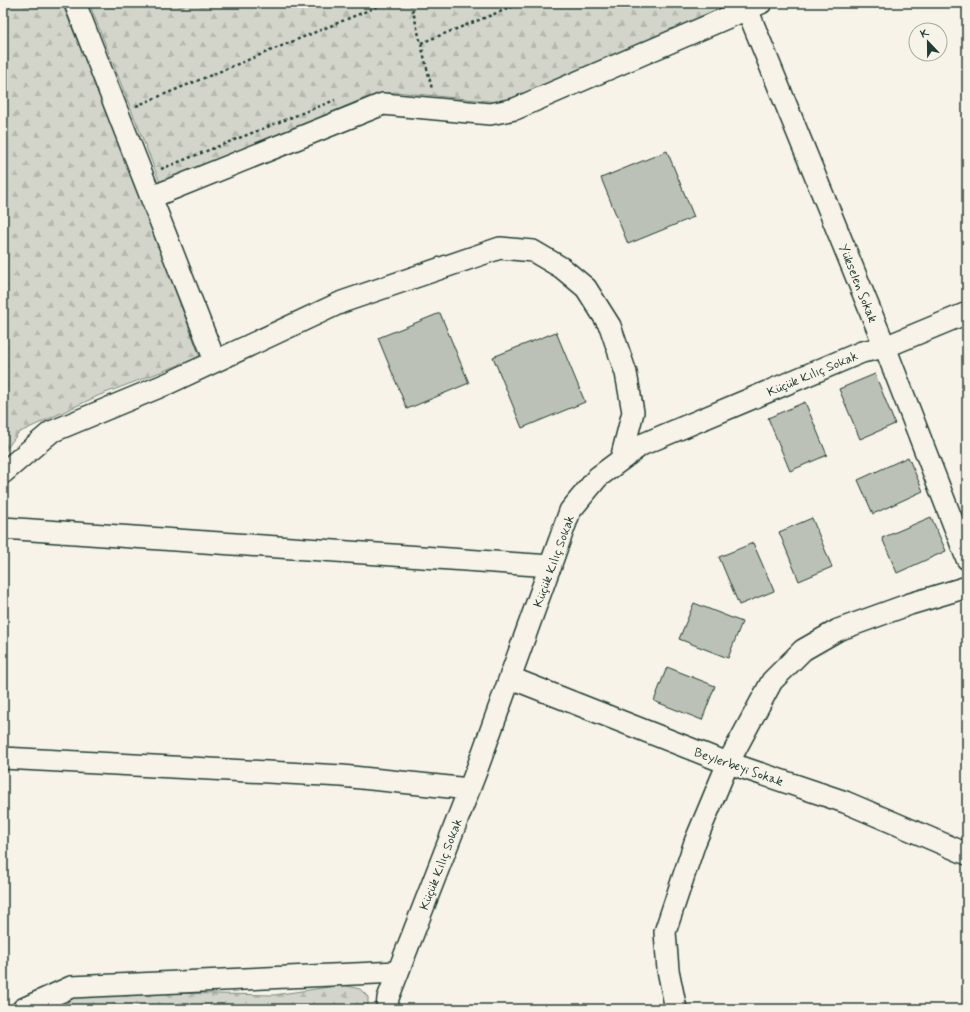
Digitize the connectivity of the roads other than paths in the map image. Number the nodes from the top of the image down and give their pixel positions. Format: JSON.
{"nodes":[{"id":1,"x":75,"y":3,"type":"edge"},
{"id":2,"x":754,"y":6,"type":"edge"},
{"id":3,"x":152,"y":197,"type":"junction"},
{"id":4,"x":967,"y":313,"type":"edge"},
{"id":5,"x":885,"y":347,"type":"junction"},
{"id":6,"x":215,"y":361,"type":"junction"},
{"id":7,"x":621,"y":460,"type":"junction"},
{"id":8,"x":3,"y":473,"type":"edge"},
{"id":9,"x":3,"y":528,"type":"edge"},
{"id":10,"x":967,"y":559,"type":"edge"},
{"id":11,"x":551,"y":566,"type":"junction"},
{"id":12,"x":967,"y":587,"type":"edge"},
{"id":13,"x":511,"y":678,"type":"junction"},
{"id":14,"x":3,"y":758,"type":"edge"},
{"id":15,"x":728,"y":763,"type":"junction"},
{"id":16,"x":469,"y":789,"type":"junction"},
{"id":17,"x":967,"y":854,"type":"edge"},
{"id":18,"x":398,"y":972,"type":"junction"},
{"id":19,"x":23,"y":1009,"type":"edge"},
{"id":20,"x":387,"y":1009,"type":"edge"},
{"id":21,"x":676,"y":1009,"type":"edge"}],
"edges":[{"from":1,"to":3,"type":"street"},
{"from":2,"to":3,"type":"street"},
{"from":2,"to":5,"type":"street","name":"Yükselen Sokak"},
{"from":3,"to":6,"type":"street"},
{"from":4,"to":5,"type":"street","name":"Küçük Kılıç Sokak"},
{"from":5,"to":7,"type":"street","name":"Küçük Kılıç Sokak"},
{"from":5,"to":10,"type":"street","name":"Yükselen Sokak"},
{"from":6,"to":7,"type":"street"},
{"from":6,"to":8,"type":"street"},
{"from":7,"to":11,"type":"street","name":"Küçük Kılıç Sokak"},
{"from":9,"to":11,"type":"street"},
{"from":11,"to":13,"type":"street","name":"Küçük Kılıç Sokak"},
{"from":12,"to":15,"type":"street"},
{"from":13,"to":15,"type":"street","name":"Beylerbeyi Sokak"},
{"from":13,"to":16,"type":"street","name":"Küçük Kılıç Sokak"},
{"from":14,"to":16,"type":"street"},
{"from":15,"to":17,"type":"street","name":"Beylerbeyi Sokak"},
{"from":15,"to":21,"type":"street"},
{"from":16,"to":18,"type":"street","name":"Küçük Kılıç Sokak"},
{"from":18,"to":19,"type":"street"},
{"from":18,"to":20,"type":"street","name":"Küçük Kılıç Sokak"}]}
